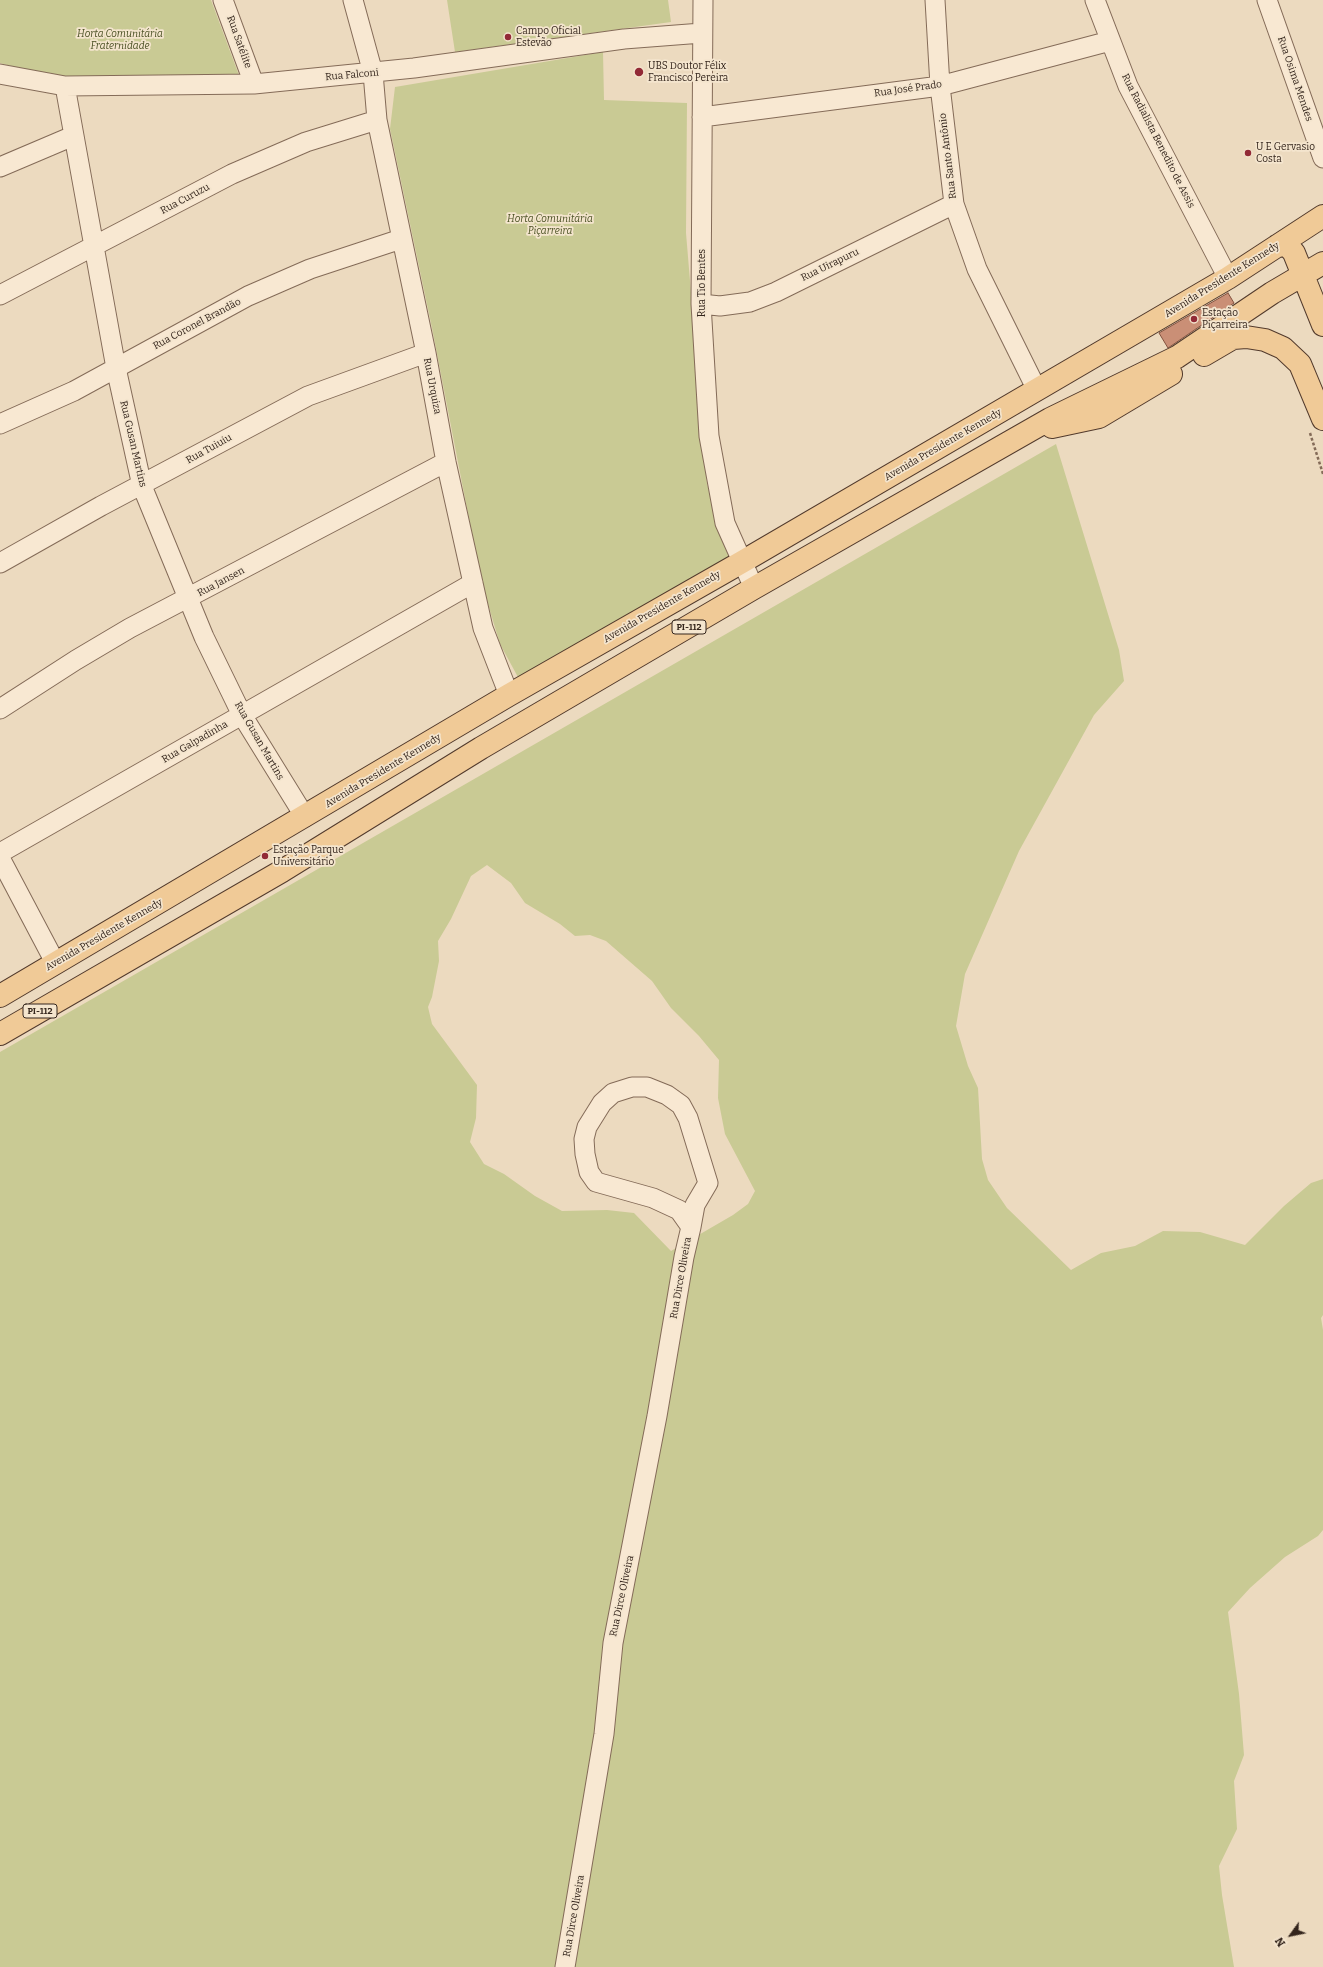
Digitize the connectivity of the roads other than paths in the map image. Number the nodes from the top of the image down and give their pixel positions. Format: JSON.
{"nodes":[{"id":1,"x":224,"y":0,"type":"edge"},
{"id":2,"x":353,"y":0,"type":"edge"},
{"id":3,"x":703,"y":0,"type":"edge"},
{"id":4,"x":935,"y":0,"type":"edge"},
{"id":5,"x":1095,"y":0,"type":"edge"},
{"id":6,"x":1268,"y":0,"type":"edge"},
{"id":7,"x":702,"y":33,"type":"junction"},
{"id":8,"x":1110,"y":41,"type":"junction"},
{"id":9,"x":373,"y":73,"type":"junction"},
{"id":10,"x":0,"y":74,"type":"edge"},
{"id":11,"x":254,"y":84,"type":"junction"},
{"id":12,"x":65,"y":86,"type":"junction"},
{"id":13,"x":940,"y":86,"type":"junction"},
{"id":14,"x":702,"y":116,"type":"junction"},
{"id":15,"x":377,"y":120,"type":"junction"},
{"id":16,"x":73,"y":136,"type":"junction"},
{"id":17,"x":1323,"y":158,"type":"edge"},
{"id":18,"x":0,"y":167,"type":"edge"},
{"id":19,"x":954,"y":204,"type":"junction"},
{"id":20,"x":1323,"y":216,"type":"edge"},
{"id":21,"x":401,"y":239,"type":"junction"},
{"id":22,"x":94,"y":245,"type":"junction"},
{"id":23,"x":1277,"y":246,"type":"junction"},
{"id":24,"x":1323,"y":263,"type":"edge"},
{"id":25,"x":1304,"y":274,"type":"junction"},
{"id":26,"x":1228,"y":278,"type":"junction"},
{"id":27,"x":0,"y":295,"type":"edge"},
{"id":28,"x":701,"y":304,"type":"junction"},
{"id":29,"x":1323,"y":325,"type":"edge"},
{"id":30,"x":426,"y":353,"type":"junction"},
{"id":31,"x":116,"y":368,"type":"junction"},
{"id":32,"x":1038,"y":390,"type":"junction"},
{"id":33,"x":0,"y":424,"type":"edge"},
{"id":34,"x":1316,"y":424,"type":"edge"},
{"id":35,"x":1027,"y":432,"type":"junction"},
{"id":36,"x":446,"y":462,"type":"junction"},
{"id":37,"x":142,"y":486,"type":"junction"},
{"id":38,"x":742,"y":562,"type":"junction"},
{"id":39,"x":0,"y":563,"type":"edge"},
{"id":40,"x":473,"y":583,"type":"junction"},
{"id":41,"x":754,"y":588,"type":"junction"},
{"id":42,"x":188,"y":599,"type":"junction"},
{"id":43,"x":509,"y":695,"type":"junction"},
{"id":44,"x":0,"y":709,"type":"edge"},
{"id":45,"x":242,"y":715,"type":"junction"},
{"id":46,"x":305,"y":817,"type":"junction"},
{"id":47,"x":0,"y":853,"type":"edge"},
{"id":48,"x":0,"y":858,"type":"edge"},
{"id":49,"x":56,"y":964,"type":"junction"},
{"id":50,"x":0,"y":996,"type":"edge"},
{"id":51,"x":0,"y":1034,"type":"edge"},
{"id":52,"x":691,"y":1227,"type":"junction"},
{"id":53,"x":565,"y":1967,"type":"edge"}],
"edges":[{"from":1,"to":11,"type":"street","name":"Rua Satélite"},
{"from":2,"to":9,"type":"street","name":"Rua Urquiza"},
{"from":3,"to":7,"type":"street","name":"Rua Tio Bentes"},
{"from":4,"to":13,"type":"street","name":"Rua Santo Antônio"},
{"from":5,"to":8,"type":"street","name":"Rua Radialista Benedito de Assis"},
{"from":6,"to":17,"type":"street","name":"Rua Osima Mendes"},
{"from":7,"to":9,"type":"street","name":"Rua Falconi"},
{"from":7,"to":14,"type":"street","name":"Rua Tio Bentes"},
{"from":8,"to":13,"type":"street","name":"Rua José Prado"},
{"from":8,"to":26,"type":"street","name":"Rua Radialista Benedito de Assis"},
{"from":9,"to":11,"type":"street","name":"Rua Falconi"},
{"from":9,"to":15,"type":"street","name":"Rua Urquiza"},
{"from":10,"to":12,"type":"street","name":"Rua Falconi"},
{"from":11,"to":12,"type":"street","name":"Rua Falconi"},
{"from":12,"to":16,"type":"street","name":"Rua Gusan Martins"},
{"from":13,"to":14,"type":"street","name":"Rua José Prado"},
{"from":13,"to":19,"type":"street","name":"Rua Santo Antônio"},
{"from":14,"to":28,"type":"street","name":"Rua Tio Bentes"},
{"from":15,"to":21,"type":"street","name":"Rua Urquiza"},
{"from":15,"to":22,"type":"street","name":"Rua Curuzu"},
{"from":16,"to":18,"type":"street"},
{"from":16,"to":22,"type":"street","name":"Rua Gusan Martins"},
{"from":19,"to":28,"type":"street","name":"Rua Uirapuru"},
{"from":19,"to":32,"type":"street","name":"Rua Santo Antônio"},
{"from":20,"to":23,"type":"main road","name":"Avenida Presidente Kennedy"},
{"from":21,"to":30,"type":"street","name":"Rua Urquiza"},
{"from":21,"to":31,"type":"street","name":"Rua Coronel Brandão"},
{"from":22,"to":27,"type":"street","name":"Rua Curuzu"},
{"from":22,"to":31,"type":"street","name":"Rua Gusan Martins"},
{"from":23,"to":25,"type":"main road"},
{"from":23,"to":26,"type":"main road","name":"Avenida Presidente Kennedy"},
{"from":24,"to":25,"type":"main road","number":"PI-112"},
{"from":25,"to":29,"type":"main road"},
{"from":25,"to":35,"type":"main road","number":"PI-112"},
{"from":26,"to":32,"type":"main road","name":"Avenida Presidente Kennedy"},
{"from":28,"to":38,"type":"street","name":"Rua Tio Bentes"},
{"from":30,"to":36,"type":"street","name":"Rua Urquiza"},
{"from":30,"to":37,"type":"street","name":"Rua Tuiuiu"},
{"from":31,"to":33,"type":"street","name":"Rua Coronel Brandão"},
{"from":31,"to":37,"type":"street","name":"Rua Gusan Martins"},
{"from":32,"to":38,"type":"main road","name":"Avenida Presidente Kennedy"},
{"from":34,"to":35,"type":"main road"},
{"from":35,"to":41,"type":"main road","number":"PI-112"},
{"from":36,"to":40,"type":"street","name":"Rua Urquiza"},
{"from":36,"to":42,"type":"street","name":"Rua Jansen"},
{"from":37,"to":39,"type":"street","name":"Rua Tuiuiu"},
{"from":37,"to":42,"type":"street","name":"Rua Gusan Martins"},
{"from":38,"to":41,"type":"street","name":"Rua Tio Bentes"},
{"from":38,"to":43,"type":"main road","name":"Avenida Presidente Kennedy"},
{"from":40,"to":43,"type":"street","name":"Rua Urquiza"},
{"from":40,"to":45,"type":"street","name":"Rua Galpadinha"},
{"from":41,"to":51,"type":"main road","number":"PI-112"},
{"from":42,"to":44,"type":"street","name":"Rua Jansen"},
{"from":42,"to":45,"type":"street","name":"Rua Gusan Martins"},
{"from":43,"to":46,"type":"main road","name":"Avenida Presidente Kennedy"},
{"from":45,"to":46,"type":"street","name":"Rua Gusan Martins"},
{"from":45,"to":47,"type":"street","name":"Rua Galpadinha"},
{"from":46,"to":49,"type":"main road","name":"Avenida Presidente Kennedy"},
{"from":48,"to":49,"type":"street"},
{"from":49,"to":50,"type":"main road","name":"Avenida Presidente Kennedy"},
{"from":52,"to":52,"type":"street","name":"Rua Dirce Oliveira"},
{"from":52,"to":53,"type":"street","name":"Rua Dirce Oliveira"}]}
